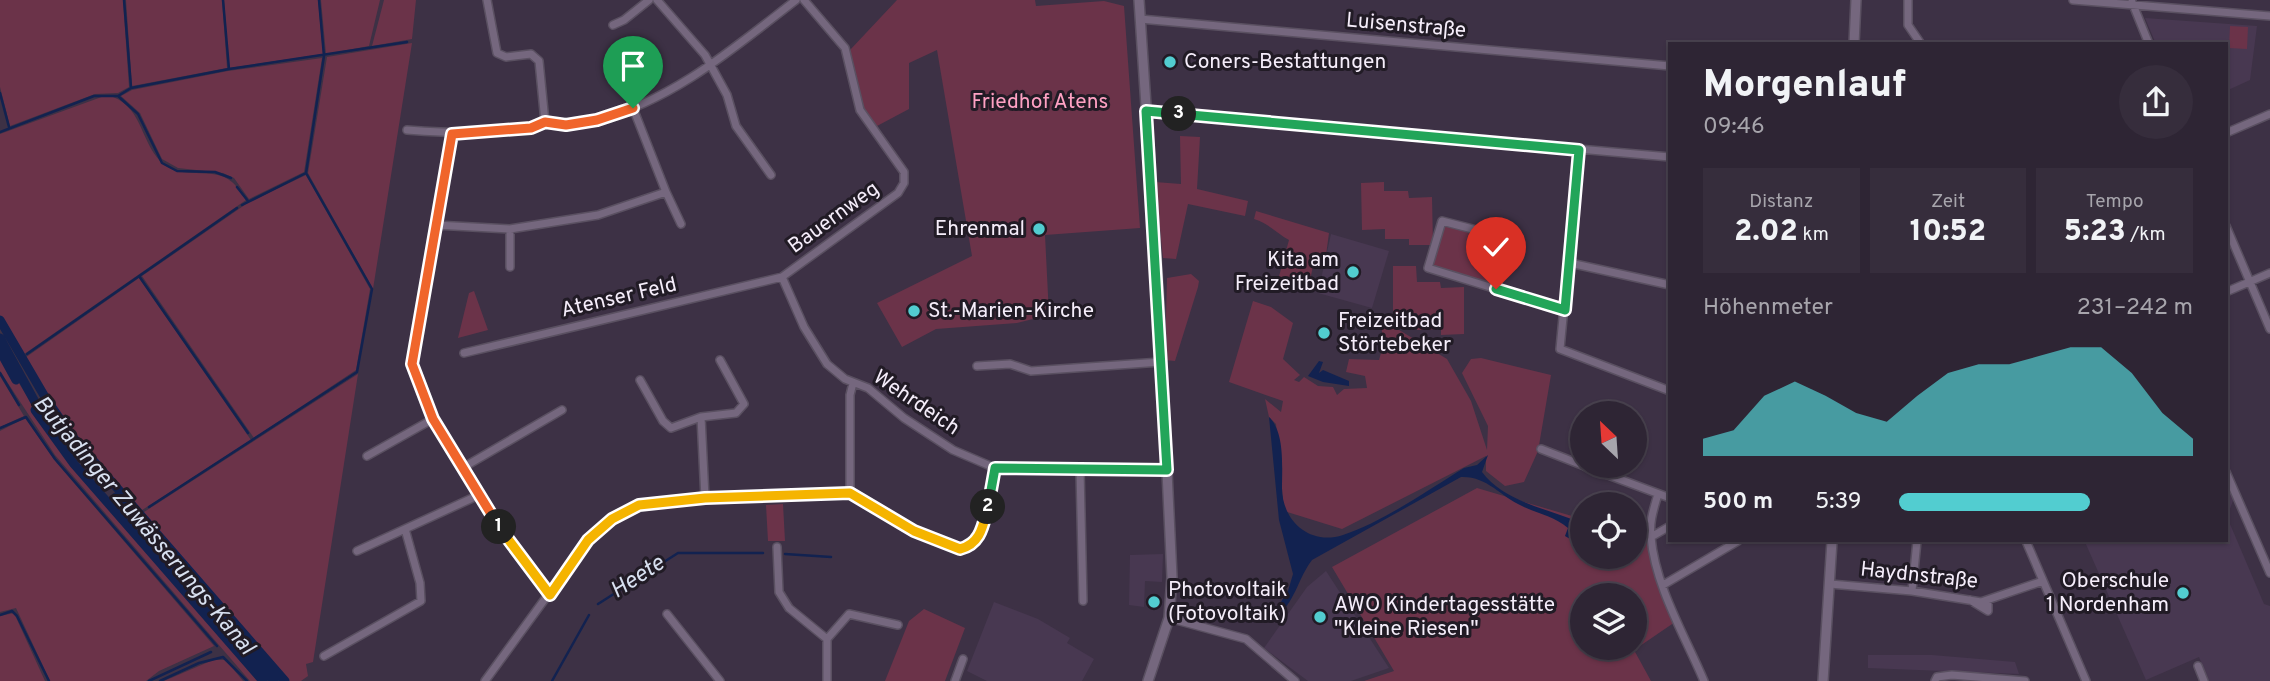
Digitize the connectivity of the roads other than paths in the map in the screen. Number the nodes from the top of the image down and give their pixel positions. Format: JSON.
{"nodes":[{"id":1,"x":487,"y":0,"type":"edge"},
{"id":2,"x":649,"y":0,"type":"edge"},
{"id":3,"x":657,"y":0,"type":"edge"},
{"id":4,"x":796,"y":0,"type":"edge"},
{"id":5,"x":804,"y":0,"type":"edge"},
{"id":6,"x":1139,"y":0,"type":"edge"},
{"id":7,"x":1856,"y":0,"type":"edge"},
{"id":8,"x":1908,"y":0,"type":"edge"},
{"id":9,"x":2073,"y":0,"type":"edge"},
{"id":10,"x":2132,"y":2,"type":"edge"},
{"id":11,"x":2270,"y":16,"type":"edge"},
{"id":12,"x":1140,"y":19,"type":"junction"},
{"id":13,"x":613,"y":24,"type":"dead end"},
{"id":14,"x":1854,"y":42,"type":"edge"},
{"id":15,"x":1921,"y":42,"type":"edge"},
{"id":16,"x":2148,"y":42,"type":"edge"},
{"id":17,"x":708,"y":63,"type":"junction"},
{"id":18,"x":1668,"y":66,"type":"edge"},
{"id":19,"x":633,"y":108,"type":"junction"},
{"id":20,"x":1146,"y":111,"type":"junction"},
{"id":21,"x":2270,"y":114,"type":"edge"},
{"id":22,"x":545,"y":122,"type":"junction"},
{"id":23,"x":407,"y":130,"type":"dead end"},
{"id":24,"x":2228,"y":132,"type":"edge"},
{"id":25,"x":452,"y":134,"type":"junction"},
{"id":26,"x":1579,"y":150,"type":"junction"},
{"id":27,"x":1668,"y":157,"type":"edge"},
{"id":28,"x":771,"y":175,"type":"dead end"},
{"id":29,"x":666,"y":192,"type":"junction"},
{"id":30,"x":681,"y":224,"type":"dead end"},
{"id":31,"x":435,"y":225,"type":"junction"},
{"id":32,"x":510,"y":229,"type":"junction"},
{"id":33,"x":2228,"y":231,"type":"edge"},
{"id":34,"x":1512,"y":232,"type":"dead end"},
{"id":35,"x":1570,"y":263,"type":"junction"},
{"id":36,"x":510,"y":267,"type":"dead end"},
{"id":37,"x":2270,"y":273,"type":"edge"},
{"id":38,"x":782,"y":277,"type":"junction"},
{"id":39,"x":2250,"y":281,"type":"junction"},
{"id":40,"x":1668,"y":285,"type":"edge"},
{"id":41,"x":2228,"y":291,"type":"edge"},
{"id":42,"x":1565,"y":310,"type":"junction"},
{"id":43,"x":2270,"y":329,"type":"edge"},
{"id":44,"x":464,"y":353,"type":"dead end"},
{"id":45,"x":720,"y":360,"type":"dead end"},
{"id":46,"x":1160,"y":362,"type":"junction"},
{"id":47,"x":977,"y":366,"type":"dead end"},
{"id":48,"x":640,"y":380,"type":"dead end"},
{"id":49,"x":853,"y":383,"type":"junction"},
{"id":50,"x":1668,"y":390,"type":"edge"},
{"id":51,"x":562,"y":410,"type":"dead end"},
{"id":52,"x":701,"y":417,"type":"junction"},
{"id":53,"x":433,"y":419,"type":"junction"},
{"id":54,"x":1541,"y":449,"type":"dead end"},
{"id":55,"x":366,"y":456,"type":"dead end"},
{"id":56,"x":1570,"y":460,"type":"edge"},
{"id":57,"x":464,"y":467,"type":"junction"},
{"id":58,"x":995,"y":468,"type":"junction"},
{"id":59,"x":1080,"y":470,"type":"junction"},
{"id":60,"x":1167,"y":470,"type":"junction"},
{"id":61,"x":2228,"y":477,"type":"edge"},
{"id":62,"x":1617,"y":478,"type":"edge"},
{"id":63,"x":850,"y":493,"type":"junction"},
{"id":64,"x":1658,"y":494,"type":"junction"},
{"id":65,"x":479,"y":495,"type":"junction"},
{"id":66,"x":1668,"y":497,"type":"edge"},
{"id":67,"x":705,"y":498,"type":"junction"},
{"id":68,"x":1668,"y":527,"type":"edge"},
{"id":69,"x":405,"y":529,"type":"junction"},
{"id":70,"x":1651,"y":537,"type":"junction"},
{"id":71,"x":1736,"y":542,"type":"edge"},
{"id":72,"x":1832,"y":542,"type":"edge"},
{"id":73,"x":1917,"y":542,"type":"edge"},
{"id":74,"x":2026,"y":542,"type":"edge"},
{"id":75,"x":777,"y":547,"type":"dead end"},
{"id":76,"x":357,"y":551,"type":"dead end"},
{"id":77,"x":2270,"y":573,"type":"edge"},
{"id":78,"x":2043,"y":581,"type":"junction"},
{"id":79,"x":1830,"y":584,"type":"junction"},
{"id":80,"x":1663,"y":585,"type":"junction"},
{"id":81,"x":1912,"y":591,"type":"junction"},
{"id":82,"x":550,"y":595,"type":"junction"},
{"id":83,"x":1083,"y":601,"type":"dead end"},
{"id":84,"x":667,"y":614,"type":"dead end"},
{"id":85,"x":1169,"y":618,"type":"junction"},
{"id":86,"x":898,"y":625,"type":"dead end"},
{"id":87,"x":827,"y":639,"type":"junction"},
{"id":88,"x":324,"y":656,"type":"dead end"},
{"id":89,"x":963,"y":659,"type":"dead end"},
{"id":90,"x":2198,"y":666,"type":"dead end"},
{"id":91,"x":1936,"y":679,"type":"edge"},
{"id":92,"x":485,"y":681,"type":"edge"},
{"id":93,"x":720,"y":681,"type":"edge"},
{"id":94,"x":827,"y":681,"type":"edge"},
{"id":95,"x":955,"y":681,"type":"edge"},
{"id":96,"x":1148,"y":681,"type":"edge"},
{"id":97,"x":1295,"y":681,"type":"edge"},
{"id":98,"x":1704,"y":681,"type":"edge"},
{"id":99,"x":1823,"y":681,"type":"edge"},
{"id":100,"x":2025,"y":681,"type":"edge"},
{"id":101,"x":2086,"y":681,"type":"edge"},
{"id":102,"x":2204,"y":681,"type":"edge"}],
"edges":[{"from":1,"to":22,"type":"street"},
{"from":2,"to":13,"type":"street"},
{"from":3,"to":17,"type":"street"},
{"from":4,"to":17,"type":"street"},
{"from":5,"to":38,"type":"street","name":"Bauernweg"},
{"from":6,"to":12,"type":"street"},
{"from":7,"to":14,"type":"street"},
{"from":8,"to":15,"type":"street"},
{"from":9,"to":10,"type":"street"},
{"from":10,"to":11,"type":"street"},
{"from":10,"to":16,"type":"street"},
{"from":12,"to":18,"type":"street","name":"Luisenstraße"},
{"from":12,"to":20,"type":"street"},
{"from":17,"to":19,"type":"street"},
{"from":17,"to":28,"type":"street"},
{"from":19,"to":22,"type":"street"},
{"from":19,"to":29,"type":"street"},
{"from":20,"to":26,"type":"street"},
{"from":20,"to":46,"type":"street"},
{"from":21,"to":24,"type":"street"},
{"from":22,"to":25,"type":"street"},
{"from":23,"to":25,"type":"street"},
{"from":25,"to":31,"type":"street"},
{"from":26,"to":27,"type":"street"},
{"from":26,"to":35,"type":"street"},
{"from":29,"to":30,"type":"street"},
{"from":29,"to":32,"type":"street"},
{"from":31,"to":32,"type":"street"},
{"from":31,"to":53,"type":"street"},
{"from":32,"to":36,"type":"street"},
{"from":33,"to":39,"type":"street"},
{"from":34,"to":42,"type":"street"},
{"from":35,"to":40,"type":"street"},
{"from":35,"to":42,"type":"street"},
{"from":37,"to":39,"type":"street"},
{"from":38,"to":44,"type":"street","name":"Atenser Feld"},
{"from":38,"to":49,"type":"street","name":"Bauernweg"},
{"from":39,"to":41,"type":"street"},
{"from":39,"to":43,"type":"street"},
{"from":42,"to":50,"type":"street"},
{"from":45,"to":52,"type":"street"},
{"from":46,"to":47,"type":"street"},
{"from":46,"to":60,"type":"street"},
{"from":48,"to":52,"type":"street"},
{"from":49,"to":58,"type":"street","name":"Wehrdeich"},
{"from":49,"to":63,"type":"street"},
{"from":51,"to":57,"type":"street"},
{"from":52,"to":67,"type":"street"},
{"from":53,"to":55,"type":"street"},
{"from":53,"to":57,"type":"street"},
{"from":54,"to":56,"type":"street"},
{"from":57,"to":65,"type":"street"},
{"from":58,"to":59,"type":"street","name":"Wehrdeich"},
{"from":58,"to":63,"type":"street"},
{"from":59,"to":60,"type":"street","name":"Wehrdeich"},
{"from":59,"to":83,"type":"street"},
{"from":60,"to":85,"type":"street"},
{"from":61,"to":77,"type":"street"},
{"from":62,"to":64,"type":"street"},
{"from":63,"to":67,"type":"street"},
{"from":64,"to":66,"type":"street"},
{"from":64,"to":70,"type":"street"},
{"from":65,"to":69,"type":"street"},
{"from":65,"to":82,"type":"street"},
{"from":67,"to":82,"type":"street"},
{"from":68,"to":70,"type":"street"},
{"from":69,"to":76,"type":"street"},
{"from":69,"to":88,"type":"street"},
{"from":70,"to":80,"type":"street"},
{"from":71,"to":80,"type":"street"},
{"from":72,"to":79,"type":"street"},
{"from":73,"to":81,"type":"street"},
{"from":74,"to":78,"type":"street"},
{"from":75,"to":87,"type":"street"},
{"from":78,"to":81,"type":"street","name":"Haydnstraße"},
{"from":78,"to":101,"type":"street"},
{"from":79,"to":81,"type":"street","name":"Haydnstraße"},
{"from":79,"to":99,"type":"street"},
{"from":80,"to":98,"type":"street"},
{"from":82,"to":92,"type":"street"},
{"from":84,"to":93,"type":"street"},
{"from":85,"to":96,"type":"street"},
{"from":85,"to":97,"type":"street"},
{"from":86,"to":87,"type":"street"},
{"from":87,"to":94,"type":"street"},
{"from":89,"to":95,"type":"street"},
{"from":90,"to":102,"type":"street"},
{"from":91,"to":100,"type":"street"}]}
